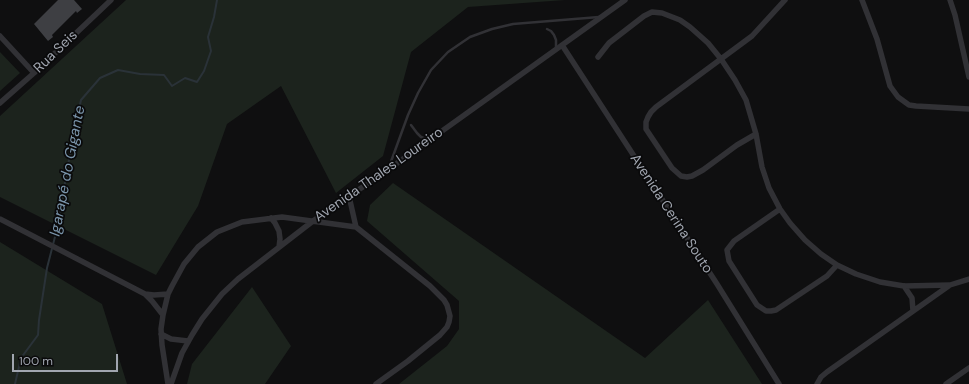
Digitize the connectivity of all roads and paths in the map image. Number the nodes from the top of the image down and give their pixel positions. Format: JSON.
{"nodes":[{"id":1,"x":111,"y":0,"type":"edge"},
{"id":2,"x":625,"y":0,"type":"edge"},
{"id":3,"x":785,"y":0,"type":"edge"},
{"id":4,"x":862,"y":0,"type":"edge"},
{"id":5,"x":950,"y":0,"type":"edge"},
{"id":6,"x":602,"y":17,"type":"junction"},
{"id":7,"x":547,"y":29,"type":"dead end"},
{"id":8,"x":0,"y":36,"type":"edge"},
{"id":9,"x":562,"y":45,"type":"junction"},
{"id":10,"x":556,"y":49,"type":"junction"},
{"id":11,"x":598,"y":57,"type":"dead end"},
{"id":12,"x":721,"y":59,"type":"junction"},
{"id":13,"x":34,"y":73,"type":"junction"},
{"id":14,"x":969,"y":77,"type":"edge"},
{"id":15,"x":0,"y":103,"type":"edge"},
{"id":16,"x":969,"y":109,"type":"edge"},
{"id":17,"x":411,"y":125,"type":"dead end"},
{"id":18,"x":756,"y":134,"type":"junction"},
{"id":19,"x":429,"y":140,"type":"junction"},
{"id":20,"x":389,"y":169,"type":"junction"},
{"id":21,"x":349,"y":196,"type":"junction"},
{"id":22,"x":780,"y":209,"type":"junction"},
{"id":23,"x":271,"y":218,"type":"junction"},
{"id":24,"x":0,"y":219,"type":"edge"},
{"id":25,"x":313,"y":221,"type":"junction"},
{"id":26,"x":356,"y":226,"type":"junction"},
{"id":27,"x":279,"y":247,"type":"junction"},
{"id":28,"x":836,"y":265,"type":"junction"},
{"id":29,"x":969,"y":279,"type":"edge"},
{"id":30,"x":950,"y":285,"type":"junction"},
{"id":31,"x":904,"y":286,"type":"junction"},
{"id":32,"x":145,"y":294,"type":"junction"},
{"id":33,"x":168,"y":294,"type":"junction"},
{"id":34,"x":913,"y":311,"type":"junction"},
{"id":35,"x":163,"y":315,"type":"junction"},
{"id":36,"x":161,"y":334,"type":"junction"},
{"id":37,"x":188,"y":341,"type":"junction"},
{"id":38,"x":969,"y":368,"type":"edge"},
{"id":39,"x":168,"y":384,"type":"edge"},
{"id":40,"x":171,"y":384,"type":"edge"},
{"id":41,"x":376,"y":384,"type":"edge"},
{"id":42,"x":779,"y":384,"type":"edge"},
{"id":43,"x":817,"y":384,"type":"edge"},
{"id":44,"x":946,"y":384,"type":"edge"}],
"edges":[{"from":1,"to":13,"type":"street","name":"Rua Seis"},
{"from":2,"to":6,"type":"street","name":"Avenida Thales Loureiro"},
{"from":3,"to":12,"type":"street"},
{"from":4,"to":16,"type":"street"},
{"from":5,"to":14,"type":"street"},
{"from":6,"to":9,"type":"street","name":"Avenida Thales Loureiro"},
{"from":6,"to":20,"type":"lane"},
{"from":7,"to":10,"type":"lane"},
{"from":8,"to":13,"type":"street"},
{"from":9,"to":10,"type":"street","name":"Avenida Thales Loureiro"},
{"from":9,"to":42,"type":"street","name":"Avenida Cerina Souto"},
{"from":10,"to":19,"type":"street","name":"Avenida Thales Loureiro"},
{"from":11,"to":12,"type":"street"},
{"from":12,"to":18,"type":"street"},
{"from":12,"to":18,"type":"street"},
{"from":13,"to":15,"type":"street","name":"Rua Seis"},
{"from":17,"to":19,"type":"lane"},
{"from":18,"to":22,"type":"street"},
{"from":19,"to":20,"type":"street","name":"Avenida Thales Loureiro"},
{"from":20,"to":21,"type":"street","name":"Avenida Thales Loureiro"},
{"from":21,"to":25,"type":"street","name":"Avenida Thales Loureiro"},
{"from":21,"to":26,"type":"street"},
{"from":22,"to":28,"type":"street"},
{"from":22,"to":28,"type":"street"},
{"from":23,"to":25,"type":"street"},
{"from":23,"to":27,"type":"street"},
{"from":23,"to":33,"type":"street"},
{"from":24,"to":32,"type":"street"},
{"from":25,"to":26,"type":"street"},
{"from":25,"to":27,"type":"street","name":"Avenida Thales Loureiro"},
{"from":26,"to":41,"type":"street"},
{"from":27,"to":37,"type":"street","name":"Avenida Thales Loureiro"},
{"from":28,"to":31,"type":"street"},
{"from":29,"to":30,"type":"street"},
{"from":30,"to":31,"type":"street"},
{"from":30,"to":34,"type":"street"},
{"from":31,"to":34,"type":"street"},
{"from":32,"to":33,"type":"street"},
{"from":32,"to":35,"type":"street"},
{"from":33,"to":35,"type":"street"},
{"from":34,"to":43,"type":"street"},
{"from":35,"to":36,"type":"street"},
{"from":36,"to":37,"type":"street"},
{"from":36,"to":39,"type":"street"},
{"from":37,"to":40,"type":"street","name":"Avenida Thales Loureiro"},
{"from":38,"to":44,"type":"street"}]}
